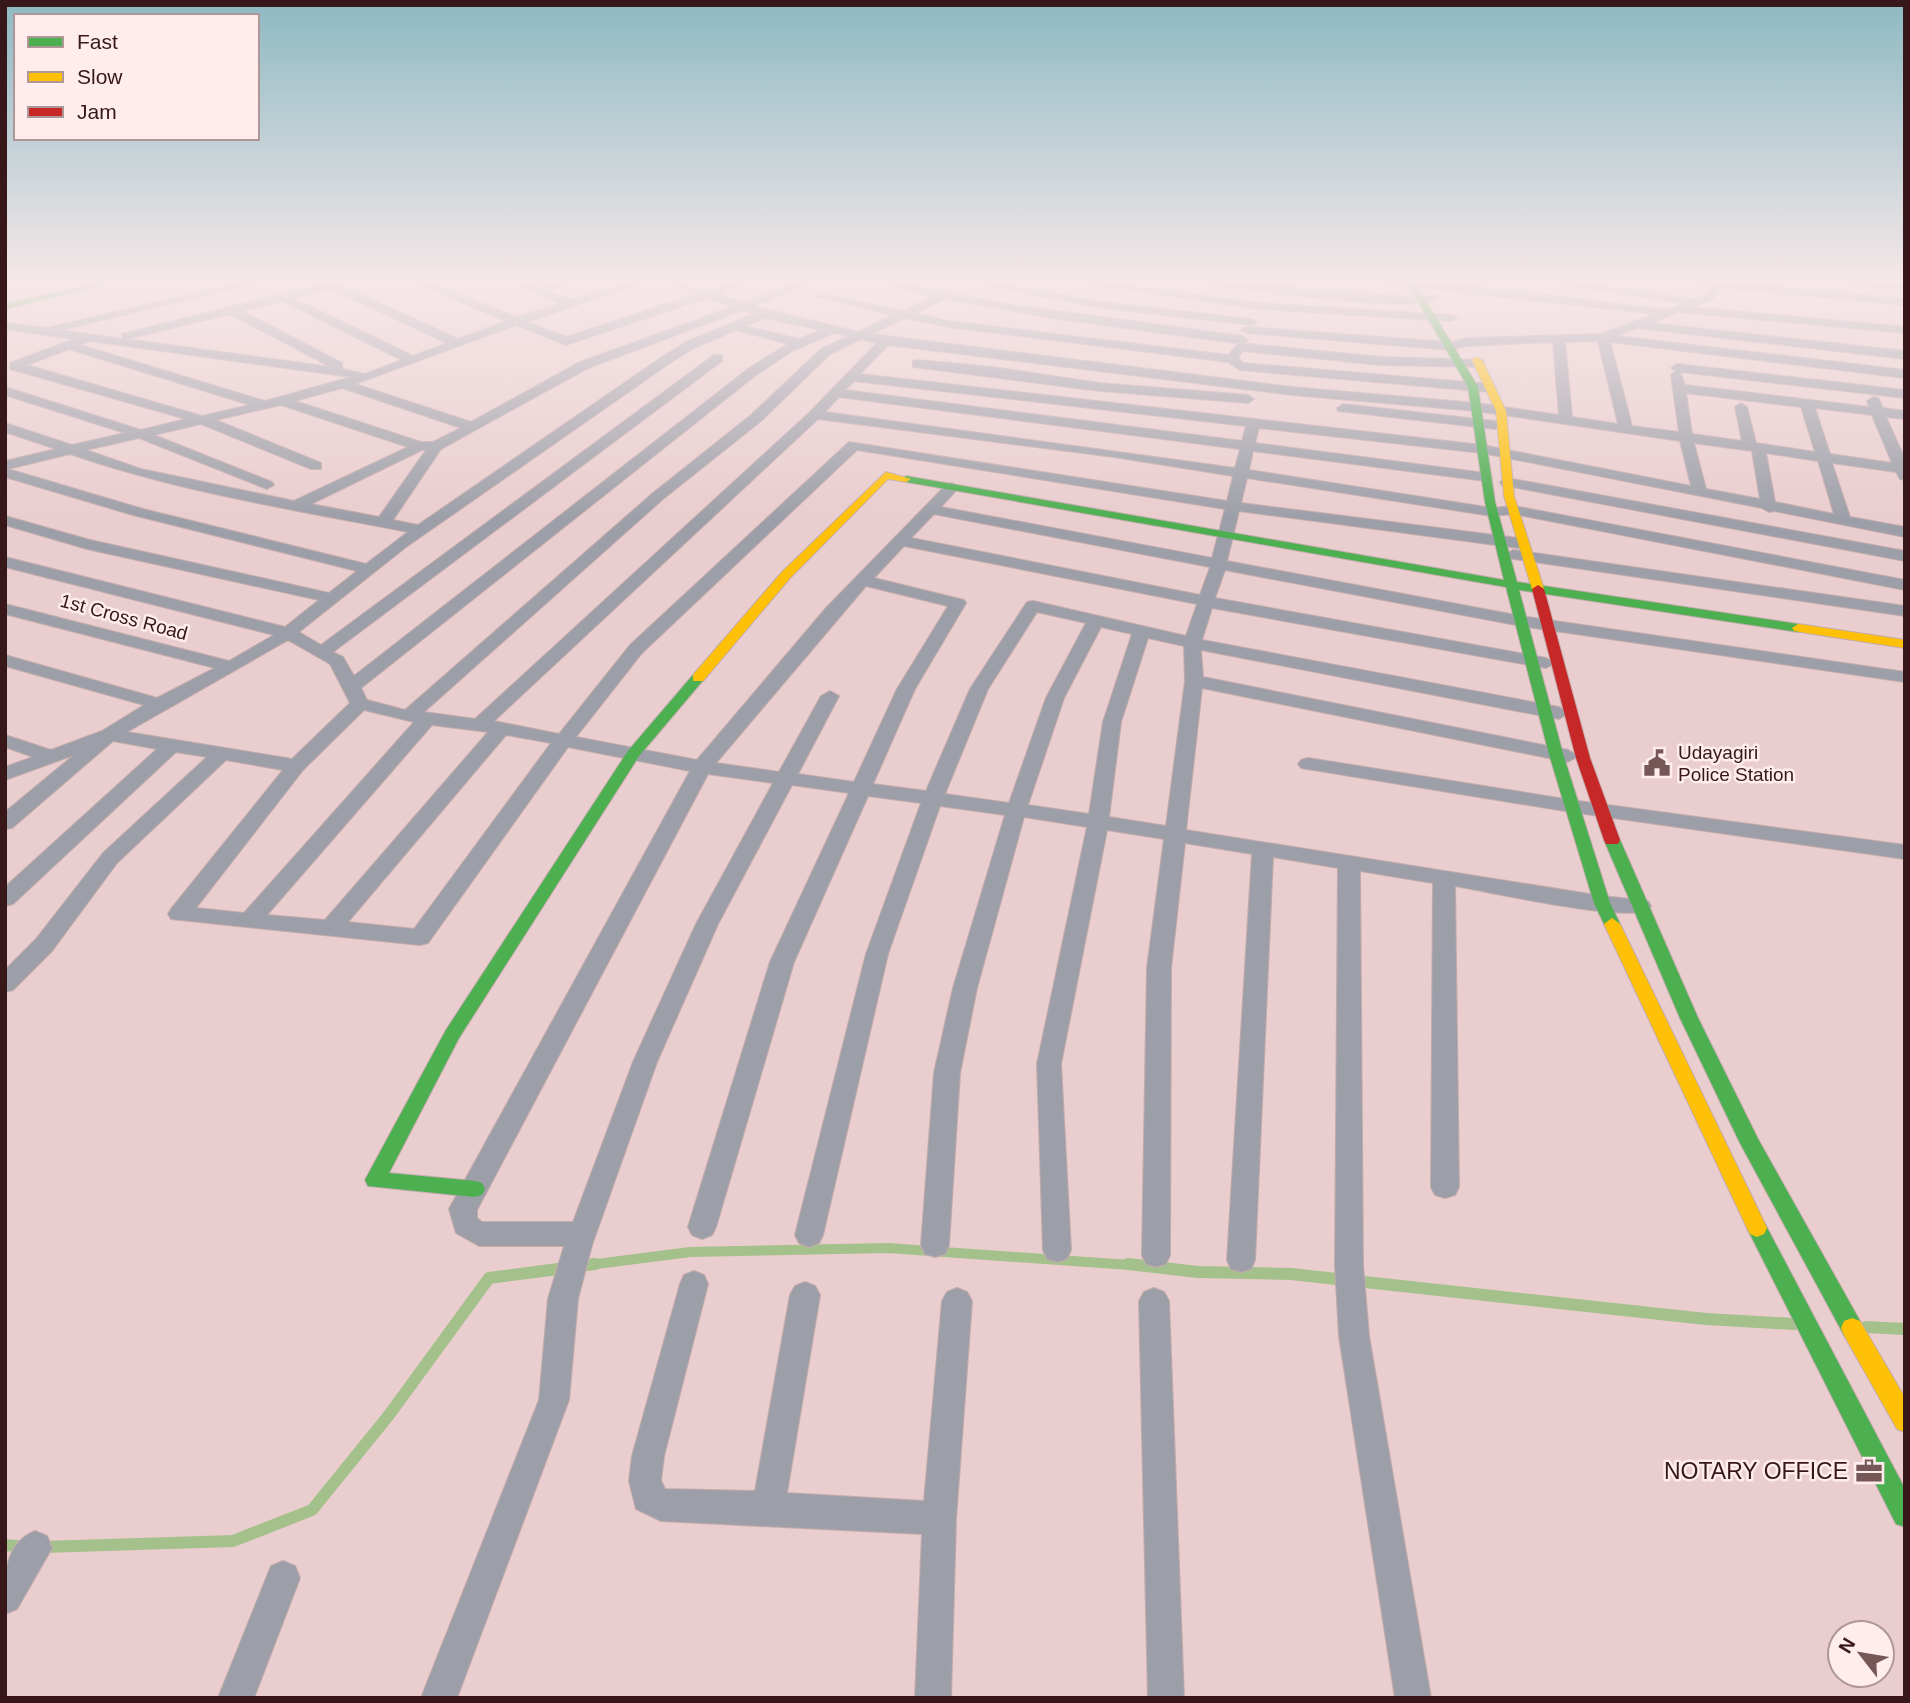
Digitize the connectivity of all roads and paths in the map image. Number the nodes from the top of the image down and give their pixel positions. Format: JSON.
{"nodes":[{"id":1,"x":120,"y":360,"type":"edge"},
{"id":2,"x":258,"y":360,"type":"edge"},
{"id":3,"x":327,"y":360,"type":"edge"},
{"id":4,"x":411,"y":360,"type":"edge"},
{"id":5,"x":596,"y":360,"type":"edge"},
{"id":6,"x":665,"y":360,"type":"edge"},
{"id":7,"x":715,"y":360,"type":"edge"},
{"id":8,"x":771,"y":360,"type":"edge"},
{"id":9,"x":816,"y":360,"type":"edge"},
{"id":10,"x":866,"y":360,"type":"edge"},
{"id":11,"x":1044,"y":360,"type":"edge"},
{"id":12,"x":1234,"y":360,"type":"edge"},
{"id":13,"x":1378,"y":360,"type":"edge"},
{"id":14,"x":1458,"y":360,"type":"edge"},
{"id":15,"x":1478,"y":360,"type":"edge"},
{"id":16,"x":1561,"y":360,"type":"edge"},
{"id":17,"x":1609,"y":360,"type":"edge"},
{"id":18,"x":1672,"y":360,"type":"edge"},
{"id":19,"x":1785,"y":360,"type":"edge"},
{"id":20,"x":13,"y":364,"type":"edge"},
{"id":21,"x":917,"y":364,"type":"dead end"},
{"id":22,"x":1480,"y":364,"type":"junction"},
{"id":23,"x":1461,"y":365,"type":"junction"},
{"id":24,"x":1676,"y":368,"type":"junction"},
{"id":25,"x":353,"y":374,"type":"junction"},
{"id":26,"x":1905,"y":374,"type":"edge"},
{"id":27,"x":370,"y":376,"type":"junction"},
{"id":28,"x":850,"y":377,"type":"junction"},
{"id":29,"x":342,"y":384,"type":"junction"},
{"id":30,"x":1473,"y":387,"type":"junction"},
{"id":31,"x":1492,"y":388,"type":"junction"},
{"id":32,"x":1678,"y":388,"type":"junction"},
{"id":33,"x":1869,"y":390,"type":"junction"},
{"id":34,"x":5,"y":391,"type":"edge"},
{"id":35,"x":836,"y":393,"type":"junction"},
{"id":36,"x":1905,"y":394,"type":"edge"},
{"id":37,"x":282,"y":401,"type":"junction"},
{"id":38,"x":1807,"y":404,"type":"junction"},
{"id":39,"x":266,"y":405,"type":"junction"},
{"id":40,"x":1476,"y":407,"type":"junction"},
{"id":41,"x":1741,"y":407,"type":"dead end"},
{"id":42,"x":1876,"y":412,"type":"junction"},
{"id":43,"x":815,"y":415,"type":"junction"},
{"id":44,"x":1905,"y":415,"type":"edge"},
{"id":45,"x":1501,"y":418,"type":"junction"},
{"id":46,"x":203,"y":420,"type":"junction"},
{"id":47,"x":1566,"y":421,"type":"junction"},
{"id":48,"x":1253,"y":423,"type":"junction"},
{"id":49,"x":1479,"y":424,"type":"junction"},
{"id":50,"x":5,"y":427,"type":"edge"},
{"id":51,"x":472,"y":427,"type":"junction"},
{"id":52,"x":1626,"y":428,"type":"junction"},
{"id":53,"x":139,"y":434,"type":"junction"},
{"id":54,"x":1686,"y":436,"type":"junction"},
{"id":55,"x":421,"y":446,"type":"junction"},
{"id":56,"x":436,"y":446,"type":"junction"},
{"id":57,"x":1754,"y":447,"type":"junction"},
{"id":58,"x":1245,"y":448,"type":"junction"},
{"id":59,"x":76,"y":449,"type":"junction"},
{"id":60,"x":1482,"y":449,"type":"junction"},
{"id":61,"x":1503,"y":453,"type":"junction"},
{"id":62,"x":1826,"y":458,"type":"junction"},
{"id":63,"x":5,"y":465,"type":"edge"},
{"id":64,"x":317,"y":466,"type":"dead end"},
{"id":65,"x":1904,"y":471,"type":"edge"},
{"id":66,"x":5,"y":472,"type":"edge"},
{"id":67,"x":1240,"y":472,"type":"junction"},
{"id":68,"x":1485,"y":477,"type":"junction"},
{"id":69,"x":1507,"y":482,"type":"junction"},
{"id":70,"x":267,"y":485,"type":"dead end"},
{"id":71,"x":952,"y":487,"type":"junction"},
{"id":72,"x":1700,"y":493,"type":"junction"},
{"id":73,"x":295,"y":506,"type":"junction"},
{"id":74,"x":1233,"y":506,"type":"junction"},
{"id":75,"x":1769,"y":508,"type":"junction"},
{"id":76,"x":929,"y":509,"type":"junction"},
{"id":77,"x":1514,"y":510,"type":"junction"},
{"id":78,"x":1492,"y":512,"type":"junction"},
{"id":79,"x":5,"y":520,"type":"edge"},
{"id":80,"x":1844,"y":522,"type":"junction"},
{"id":81,"x":383,"y":523,"type":"junction"},
{"id":82,"x":420,"y":530,"type":"junction"},
{"id":83,"x":1905,"y":532,"type":"edge"},
{"id":84,"x":1227,"y":535,"type":"junction"},
{"id":85,"x":901,"y":541,"type":"junction"},
{"id":86,"x":1502,"y":548,"type":"junction"},
{"id":87,"x":1526,"y":550,"type":"junction"},
{"id":88,"x":1905,"y":556,"type":"edge"},
{"id":89,"x":5,"y":562,"type":"edge"},
{"id":90,"x":1219,"y":563,"type":"junction"},
{"id":91,"x":368,"y":569,"type":"junction"},
{"id":92,"x":863,"y":580,"type":"junction"},
{"id":93,"x":1513,"y":583,"type":"junction"},
{"id":94,"x":1905,"y":585,"type":"edge"},
{"id":95,"x":1537,"y":589,"type":"junction"},
{"id":96,"x":330,"y":598,"type":"junction"},
{"id":97,"x":1206,"y":602,"type":"junction"},
{"id":98,"x":5,"y":609,"type":"edge"},
{"id":99,"x":1905,"y":611,"type":"edge"},
{"id":100,"x":1096,"y":621,"type":"junction"},
{"id":101,"x":1521,"y":621,"type":"junction"},
{"id":102,"x":1547,"y":625,"type":"junction"},
{"id":103,"x":1142,"y":631,"type":"junction"},
{"id":104,"x":288,"y":632,"type":"junction"},
{"id":105,"x":1192,"y":643,"type":"junction"},
{"id":106,"x":1905,"y":644,"type":"edge"},
{"id":107,"x":322,"y":652,"type":"junction"},
{"id":108,"x":5,"y":660,"type":"edge"},
{"id":109,"x":1533,"y":661,"type":"junction"},
{"id":110,"x":1558,"y":665,"type":"junction"},
{"id":111,"x":231,"y":667,"type":"junction"},
{"id":112,"x":1905,"y":677,"type":"edge"},
{"id":113,"x":1194,"y":681,"type":"junction"},
{"id":114,"x":356,"y":696,"type":"junction"},
{"id":115,"x":830,"y":696,"type":"dead end"},
{"id":116,"x":159,"y":705,"type":"junction"},
{"id":117,"x":1545,"y":711,"type":"junction"},
{"id":118,"x":1571,"y":715,"type":"junction"},
{"id":119,"x":418,"y":718,"type":"junction"},
{"id":120,"x":479,"y":725,"type":"junction"},
{"id":121,"x":501,"y":728,"type":"junction"},
{"id":122,"x":109,"y":735,"type":"junction"},
{"id":123,"x":5,"y":741,"type":"edge"},
{"id":124,"x":563,"y":741,"type":"junction"},
{"id":125,"x":173,"y":744,"type":"junction"},
{"id":126,"x":222,"y":753,"type":"junction"},
{"id":127,"x":634,"y":754,"type":"junction"},
{"id":128,"x":1556,"y":754,"type":"junction"},
{"id":129,"x":52,"y":757,"type":"junction"},
{"id":130,"x":1583,"y":758,"type":"junction"},
{"id":131,"x":1308,"y":764,"type":"dead end"},
{"id":132,"x":296,"y":766,"type":"junction"},
{"id":133,"x":702,"y":766,"type":"junction"},
{"id":134,"x":5,"y":774,"type":"edge"},
{"id":135,"x":785,"y":778,"type":"junction"},
{"id":136,"x":858,"y":788,"type":"junction"},
{"id":137,"x":933,"y":798,"type":"junction"},
{"id":138,"x":1571,"y":806,"type":"junction"},
{"id":139,"x":1601,"y":808,"type":"junction"},
{"id":140,"x":1016,"y":810,"type":"junction"},
{"id":141,"x":1098,"y":822,"type":"junction"},
{"id":142,"x":5,"y":823,"type":"edge"},
{"id":143,"x":1173,"y":834,"type":"junction"},
{"id":144,"x":1263,"y":848,"type":"junction"},
{"id":145,"x":1905,"y":852,"type":"edge"},
{"id":146,"x":1349,"y":862,"type":"junction"},
{"id":147,"x":1444,"y":876,"type":"junction"},
{"id":148,"x":5,"y":899,"type":"edge"},
{"id":149,"x":1602,"y":903,"type":"junction"},
{"id":150,"x":1640,"y":906,"type":"junction"},
{"id":151,"x":251,"y":919,"type":"junction"},
{"id":152,"x":332,"y":927,"type":"junction"},
{"id":153,"x":5,"y":984,"type":"edge"},
{"id":154,"x":1445,"y":1187,"type":"dead end"},
{"id":155,"x":475,"y":1189,"type":"junction"},
{"id":156,"x":702,"y":1227,"type":"dead end"},
{"id":157,"x":810,"y":1235,"type":"dead end"},
{"id":158,"x":579,"y":1240,"type":"junction"},
{"id":159,"x":935,"y":1245,"type":"dead end"},
{"id":160,"x":1057,"y":1250,"type":"dead end"},
{"id":161,"x":1156,"y":1255,"type":"dead end"},
{"id":162,"x":1241,"y":1260,"type":"dead end"},
{"id":163,"x":694,"y":1284,"type":"dead end"},
{"id":164,"x":804,"y":1295,"type":"dead end"},
{"id":165,"x":957,"y":1301,"type":"dead end"},
{"id":166,"x":1154,"y":1301,"type":"dead end"},
{"id":167,"x":1848,"y":1318,"type":"junction"},
{"id":168,"x":1804,"y":1319,"type":"junction"},
{"id":169,"x":1905,"y":1421,"type":"edge"},
{"id":170,"x":768,"y":1508,"type":"junction"},
{"id":171,"x":1905,"y":1515,"type":"edge"},
{"id":172,"x":939,"y":1519,"type":"junction"},
{"id":173,"x":35,"y":1548,"type":"dead end"},
{"id":174,"x":283,"y":1578,"type":"dead end"},
{"id":175,"x":5,"y":1597,"type":"edge"},
{"id":176,"x":236,"y":1698,"type":"edge"},
{"id":177,"x":439,"y":1698,"type":"edge"},
{"id":178,"x":933,"y":1698,"type":"edge"},
{"id":179,"x":1166,"y":1698,"type":"edge"},
{"id":180,"x":1413,"y":1698,"type":"edge"}],
"edges":[{"from":1,"to":39,"type":"street"},
{"from":2,"to":25,"type":"street"},
{"from":3,"to":25,"type":"street"},
{"from":4,"to":27,"type":"street"},
{"from":5,"to":51,"type":"street"},
{"from":6,"to":82,"type":"street"},
{"from":7,"to":107,"type":"street"},
{"from":8,"to":114,"type":"street"},
{"from":9,"to":119,"type":"street"},
{"from":10,"to":28,"type":"street"},
{"from":11,"to":40,"type":"street"},
{"from":12,"to":30,"type":"street"},
{"from":13,"to":23,"type":"street"},
{"from":14,"to":23,"type":"main road"},
{"from":15,"to":22,"type":"main road"},
{"from":16,"to":47,"type":"street"},
{"from":17,"to":52,"type":"street"},
{"from":18,"to":24,"type":"street"},
{"from":19,"to":26,"type":"street"},
{"from":20,"to":46,"type":"street"},
{"from":21,"to":49,"type":"street"},
{"from":22,"to":23,"type":"street"},
{"from":22,"to":31,"type":"main road"},
{"from":23,"to":30,"type":"main road"},
{"from":24,"to":32,"type":"street"},
{"from":24,"to":33,"type":"street"},
{"from":25,"to":27,"type":"street"},
{"from":27,"to":29,"type":"street"},
{"from":28,"to":35,"type":"street"},
{"from":28,"to":48,"type":"street"},
{"from":29,"to":37,"type":"street"},
{"from":29,"to":51,"type":"street"},
{"from":30,"to":31,"type":"street"},
{"from":30,"to":40,"type":"main road"},
{"from":31,"to":45,"type":"main road"},
{"from":32,"to":38,"type":"street"},
{"from":32,"to":54,"type":"street"},
{"from":33,"to":36,"type":"street"},
{"from":33,"to":42,"type":"street"},
{"from":34,"to":53,"type":"street"},
{"from":35,"to":43,"type":"street"},
{"from":35,"to":58,"type":"street"},
{"from":37,"to":39,"type":"street"},
{"from":37,"to":55,"type":"street"},
{"from":38,"to":42,"type":"street"},
{"from":38,"to":62,"type":"street"},
{"from":39,"to":46,"type":"street"},
{"from":40,"to":45,"type":"street"},
{"from":40,"to":49,"type":"main road"},
{"from":41,"to":57,"type":"street"},
{"from":42,"to":44,"type":"street"},
{"from":42,"to":65,"type":"street"},
{"from":43,"to":67,"type":"street"},
{"from":43,"to":120,"type":"street"},
{"from":45,"to":47,"type":"street"},
{"from":45,"to":49,"type":"street"},
{"from":45,"to":61,"type":"main road"},
{"from":46,"to":53,"type":"street"},
{"from":46,"to":64,"type":"street"},
{"from":47,"to":52,"type":"street"},
{"from":48,"to":58,"type":"street"},
{"from":48,"to":60,"type":"street"},
{"from":49,"to":60,"type":"main road"},
{"from":50,"to":59,"type":"street"},
{"from":51,"to":56,"type":"street"},
{"from":52,"to":54,"type":"street"},
{"from":53,"to":59,"type":"street"},
{"from":53,"to":70,"type":"street"},
{"from":54,"to":57,"type":"street"},
{"from":54,"to":72,"type":"street"},
{"from":55,"to":56,"type":"street"},
{"from":55,"to":73,"type":"street"},
{"from":56,"to":81,"type":"street"},
{"from":57,"to":62,"type":"street"},
{"from":57,"to":75,"type":"street"},
{"from":58,"to":67,"type":"street"},
{"from":58,"to":68,"type":"street"},
{"from":59,"to":63,"type":"street"},
{"from":59,"to":73,"type":"street"},
{"from":60,"to":61,"type":"street"},
{"from":60,"to":68,"type":"main road"},
{"from":61,"to":69,"type":"main road"},
{"from":61,"to":72,"type":"street"},
{"from":62,"to":65,"type":"street"},
{"from":62,"to":80,"type":"street"},
{"from":66,"to":91,"type":"street"},
{"from":67,"to":74,"type":"street"},
{"from":67,"to":78,"type":"street"},
{"from":68,"to":78,"type":"main road"},
{"from":69,"to":77,"type":"main road"},
{"from":69,"to":88,"type":"street"},
{"from":71,"to":76,"type":"street"},
{"from":71,"to":84,"type":"main road"},
{"from":71,"to":127,"type":"main road"},
{"from":72,"to":75,"type":"street"},
{"from":73,"to":81,"type":"street"},
{"from":74,"to":84,"type":"street"},
{"from":74,"to":86,"type":"street"},
{"from":74,"to":124,"type":"street"},
{"from":75,"to":80,"type":"street"},
{"from":76,"to":85,"type":"street"},
{"from":76,"to":90,"type":"street"},
{"from":77,"to":78,"type":"street"},
{"from":77,"to":87,"type":"main road"},
{"from":77,"to":94,"type":"street"},
{"from":78,"to":86,"type":"main road"},
{"from":79,"to":96,"type":"street"},
{"from":80,"to":83,"type":"street"},
{"from":81,"to":82,"type":"street"},
{"from":82,"to":91,"type":"street"},
{"from":84,"to":90,"type":"street"},
{"from":84,"to":93,"type":"main road"},
{"from":85,"to":92,"type":"street"},
{"from":85,"to":97,"type":"street"},
{"from":86,"to":87,"type":"street"},
{"from":86,"to":93,"type":"main road"},
{"from":87,"to":95,"type":"main road"},
{"from":87,"to":99,"type":"street"},
{"from":89,"to":104,"type":"street"},
{"from":90,"to":97,"type":"street"},
{"from":90,"to":101,"type":"street"},
{"from":91,"to":96,"type":"street"},
{"from":92,"to":133,"type":"street"},
{"from":92,"to":136,"type":"street"},
{"from":93,"to":95,"type":"main road"},
{"from":93,"to":101,"type":"main road"},
{"from":95,"to":102,"type":"main road"},
{"from":95,"to":106,"type":"main road"},
{"from":96,"to":104,"type":"street"},
{"from":97,"to":105,"type":"street"},
{"from":97,"to":109,"type":"street"},
{"from":98,"to":111,"type":"street","name":"1st Cross Road"},
{"from":100,"to":103,"type":"street"},
{"from":100,"to":137,"type":"street"},
{"from":100,"to":140,"type":"street"},
{"from":101,"to":102,"type":"street"},
{"from":101,"to":109,"type":"main road"},
{"from":102,"to":110,"type":"main road"},
{"from":102,"to":112,"type":"street"},
{"from":103,"to":105,"type":"street"},
{"from":103,"to":141,"type":"street"},
{"from":104,"to":107,"type":"street"},
{"from":104,"to":111,"type":"street"},
{"from":105,"to":113,"type":"street"},
{"from":105,"to":117,"type":"street"},
{"from":107,"to":114,"type":"street"},
{"from":108,"to":116,"type":"street"},
{"from":109,"to":110,"type":"street"},
{"from":109,"to":117,"type":"main road"},
{"from":110,"to":118,"type":"main road"},
{"from":111,"to":116,"type":"street"},
{"from":113,"to":128,"type":"street"},
{"from":113,"to":143,"type":"street"},
{"from":114,"to":119,"type":"street"},
{"from":114,"to":132,"type":"street"},
{"from":115,"to":135,"type":"street"},
{"from":116,"to":122,"type":"street"},
{"from":117,"to":118,"type":"street"},
{"from":117,"to":128,"type":"main road"},
{"from":118,"to":130,"type":"main road"},
{"from":119,"to":120,"type":"street"},
{"from":119,"to":151,"type":"street"},
{"from":120,"to":121,"type":"street"},
{"from":121,"to":124,"type":"street"},
{"from":121,"to":152,"type":"street"},
{"from":122,"to":125,"type":"street"},
{"from":122,"to":129,"type":"street"},
{"from":122,"to":142,"type":"street"},
{"from":123,"to":129,"type":"street"},
{"from":124,"to":127,"type":"street"},
{"from":124,"to":152,"type":"street"},
{"from":125,"to":126,"type":"street"},
{"from":125,"to":148,"type":"street"},
{"from":126,"to":132,"type":"street"},
{"from":126,"to":153,"type":"street"},
{"from":127,"to":133,"type":"street"},
{"from":127,"to":155,"type":"main road"},
{"from":128,"to":130,"type":"street"},
{"from":128,"to":138,"type":"main road"},
{"from":129,"to":134,"type":"street"},
{"from":130,"to":139,"type":"main road"},
{"from":131,"to":138,"type":"street"},
{"from":132,"to":151,"type":"street"},
{"from":133,"to":135,"type":"street"},
{"from":133,"to":155,"type":"street"},
{"from":135,"to":136,"type":"street"},
{"from":135,"to":158,"type":"street"},
{"from":136,"to":137,"type":"street"},
{"from":136,"to":156,"type":"street"},
{"from":137,"to":140,"type":"street"},
{"from":137,"to":157,"type":"street"},
{"from":138,"to":139,"type":"street"},
{"from":138,"to":149,"type":"main road"},
{"from":139,"to":145,"type":"street"},
{"from":139,"to":150,"type":"main road"},
{"from":140,"to":141,"type":"street"},
{"from":140,"to":159,"type":"street"},
{"from":141,"to":143,"type":"street"},
{"from":141,"to":160,"type":"street"},
{"from":143,"to":144,"type":"street"},
{"from":143,"to":161,"type":"street"},
{"from":144,"to":146,"type":"street"},
{"from":144,"to":162,"type":"street"},
{"from":146,"to":147,"type":"street"},
{"from":146,"to":180,"type":"street"},
{"from":147,"to":149,"type":"street"},
{"from":147,"to":154,"type":"street"},
{"from":149,"to":150,"type":"street"},
{"from":149,"to":168,"type":"main road"},
{"from":150,"to":167,"type":"main road"},
{"from":151,"to":152,"type":"street"},
{"from":155,"to":158,"type":"street"},
{"from":158,"to":177,"type":"street"},
{"from":163,"to":170,"type":"street"},
{"from":164,"to":170,"type":"street"},
{"from":165,"to":172,"type":"street"},
{"from":166,"to":179,"type":"street"},
{"from":167,"to":168,"type":"main road"},
{"from":167,"to":169,"type":"main road"},
{"from":168,"to":171,"type":"main road"},
{"from":170,"to":172,"type":"street"},
{"from":172,"to":178,"type":"street"},
{"from":173,"to":175,"type":"street"},
{"from":174,"to":176,"type":"street"}]}
